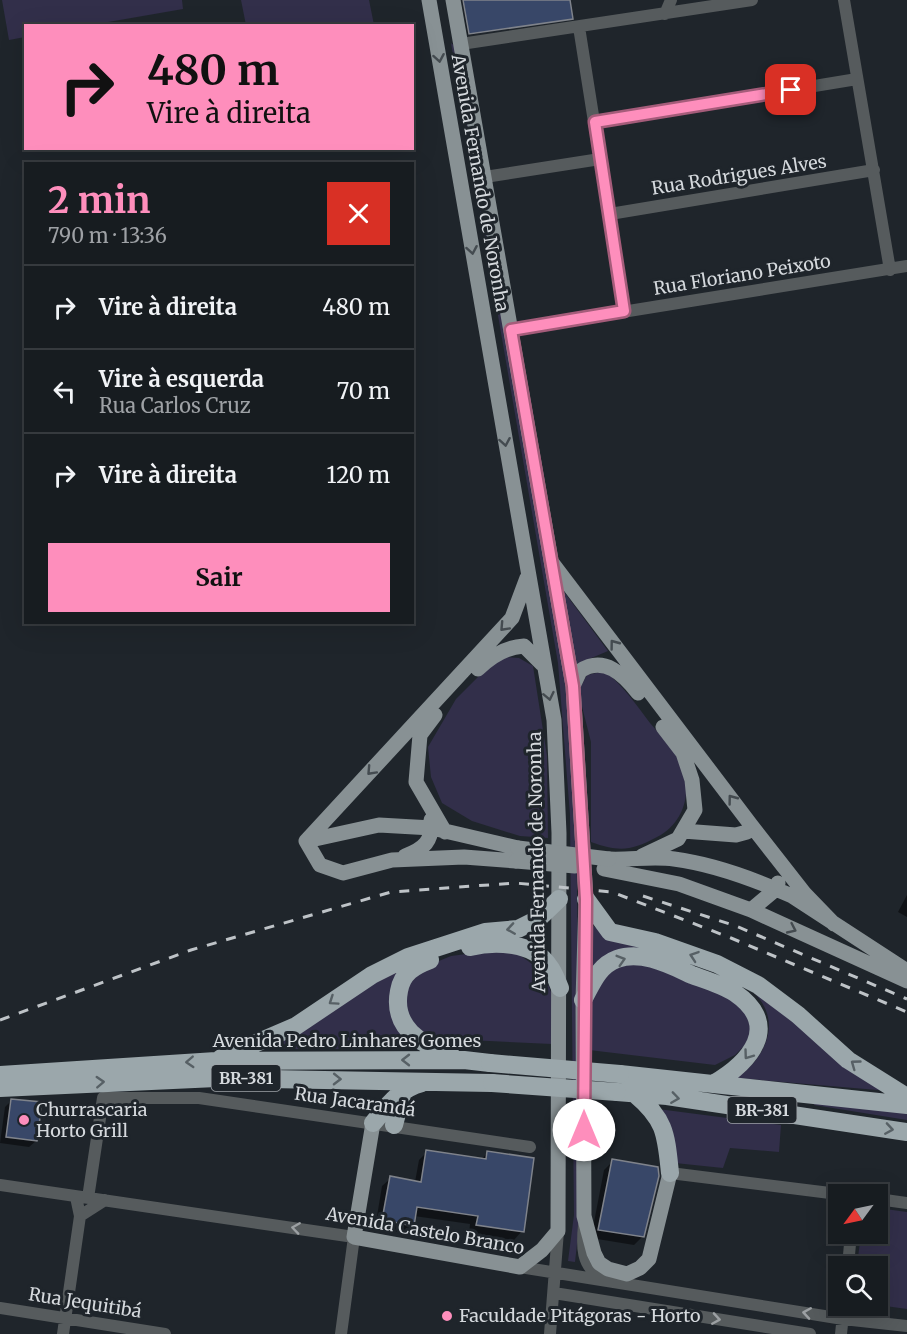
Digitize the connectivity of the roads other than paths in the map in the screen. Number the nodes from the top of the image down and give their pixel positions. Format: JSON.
{"nodes":[{"id":1,"x":453,"y":0,"type":"edge"},
{"id":2,"x":672,"y":0,"type":"edge"},
{"id":3,"x":752,"y":0,"type":"edge"},
{"id":4,"x":844,"y":0,"type":"edge"},
{"id":5,"x":429,"y":3,"type":"edge"},
{"id":6,"x":665,"y":14,"type":"junction"},
{"id":7,"x":579,"y":27,"type":"junction"},
{"id":8,"x":461,"y":44,"type":"junction"},
{"id":9,"x":857,"y":79,"type":"junction"},
{"id":10,"x":595,"y":122,"type":"junction"},
{"id":11,"x":600,"y":159,"type":"junction"},
{"id":12,"x":873,"y":171,"type":"junction"},
{"id":13,"x":484,"y":177,"type":"junction"},
{"id":14,"x":610,"y":214,"type":"junction"},
{"id":15,"x":907,"y":266,"type":"edge"},
{"id":16,"x":890,"y":270,"type":"junction"},
{"id":17,"x":624,"y":311,"type":"junction"},
{"id":18,"x":511,"y":330,"type":"junction"},
{"id":19,"x":549,"y":559,"type":"junction"},
{"id":20,"x":528,"y":575,"type":"junction"},
{"id":21,"x":542,"y":664,"type":"junction"},
{"id":22,"x":573,"y":686,"type":"junction"},
{"id":23,"x":751,"y":825,"type":"junction"},
{"id":24,"x":439,"y":830,"type":"junction"},
{"id":25,"x":681,"y":835,"type":"junction"},
{"id":26,"x":306,"y":841,"type":"junction"},
{"id":27,"x":517,"y":854,"type":"junction"},
{"id":28,"x":672,"y":859,"type":"junction"},
{"id":29,"x":392,"y":860,"type":"junction"},
{"id":30,"x":633,"y":860,"type":"junction"},
{"id":31,"x":780,"y":862,"type":"junction"},
{"id":32,"x":607,"y":864,"type":"junction"},
{"id":33,"x":679,"y":884,"type":"junction"},
{"id":34,"x":776,"y":889,"type":"junction"},
{"id":35,"x":559,"y":898,"type":"junction"},
{"id":36,"x":586,"y":899,"type":"junction"},
{"id":37,"x":751,"y":910,"type":"junction"},
{"id":38,"x":834,"y":924,"type":"junction"},
{"id":39,"x":907,"y":971,"type":"edge"},
{"id":40,"x":907,"y":981,"type":"edge"},
{"id":41,"x":560,"y":987,"type":"junction"},
{"id":42,"x":583,"y":1000,"type":"junction"},
{"id":43,"x":464,"y":1060,"type":"junction"},
{"id":44,"x":216,"y":1061,"type":"junction"},
{"id":45,"x":0,"y":1075,"type":"edge"},
{"id":46,"x":434,"y":1080,"type":"junction"},
{"id":47,"x":713,"y":1084,"type":"junction"},
{"id":48,"x":410,"y":1086,"type":"junction"},
{"id":49,"x":0,"y":1088,"type":"edge"},
{"id":50,"x":626,"y":1093,"type":"junction"},
{"id":51,"x":907,"y":1097,"type":"edge"},
{"id":52,"x":907,"y":1106,"type":"edge"},
{"id":53,"x":373,"y":1123,"type":"junction"},
{"id":54,"x":394,"y":1125,"type":"junction"},
{"id":55,"x":907,"y":1132,"type":"edge"},
{"id":56,"x":530,"y":1147,"type":"dead end"},
{"id":57,"x":670,"y":1173,"type":"junction"},
{"id":58,"x":0,"y":1185,"type":"edge"},
{"id":59,"x":828,"y":1193,"type":"edge"},
{"id":60,"x":82,"y":1197,"type":"junction"},
{"id":61,"x":105,"y":1200,"type":"junction"},
{"id":62,"x":888,"y":1200,"type":"edge"},
{"id":63,"x":907,"y":1203,"type":"edge"},
{"id":64,"x":80,"y":1216,"type":"junction"},
{"id":65,"x":584,"y":1216,"type":"junction"},
{"id":66,"x":558,"y":1231,"type":"junction"},
{"id":67,"x":354,"y":1237,"type":"junction"},
{"id":68,"x":520,"y":1267,"type":"junction"},
{"id":69,"x":555,"y":1274,"type":"junction"},
{"id":70,"x":611,"y":1280,"type":"junction"},
{"id":71,"x":554,"y":1293,"type":"junction"},
{"id":72,"x":0,"y":1308,"type":"edge"},
{"id":73,"x":843,"y":1316,"type":"edge"},
{"id":74,"x":67,"y":1317,"type":"junction"},
{"id":75,"x":843,"y":1319,"type":"junction"},
{"id":76,"x":907,"y":1326,"type":"edge"},
{"id":77,"x":63,"y":1334,"type":"edge"},
{"id":78,"x":165,"y":1334,"type":"edge"},
{"id":79,"x":341,"y":1334,"type":"edge"},
{"id":80,"x":550,"y":1334,"type":"edge"},
{"id":81,"x":810,"y":1334,"type":"edge"},
{"id":82,"x":841,"y":1334,"type":"edge"}],
"edges":[{"from":1,"to":8,"type":"main road","name":"Avenida Fernando de Noronha"},
{"from":2,"to":6,"type":"street"},
{"from":3,"to":6,"type":"street"},
{"from":4,"to":9,"type":"street"},
{"from":5,"to":8,"type":"main road"},
{"from":5,"to":20,"type":"main road","name":"Avenida Fernando de Noronha","one_way":true},
{"from":6,"to":7,"type":"street"},
{"from":7,"to":8,"type":"street"},
{"from":7,"to":10,"type":"street"},
{"from":8,"to":13,"type":"main road","name":"Avenida Fernando de Noronha"},
{"from":9,"to":10,"type":"street"},
{"from":9,"to":12,"type":"street"},
{"from":10,"to":11,"type":"street"},
{"from":11,"to":13,"type":"street"},
{"from":11,"to":14,"type":"street"},
{"from":12,"to":14,"type":"street","name":"Rua Rodrigues Alves"},
{"from":12,"to":16,"type":"street"},
{"from":13,"to":18,"type":"main road","name":"Avenida Fernando de Noronha"},
{"from":14,"to":17,"type":"street"},
{"from":15,"to":16,"type":"street","name":"Rua Floriano Peixoto"},
{"from":16,"to":17,"type":"street","name":"Rua Floriano Peixoto"},
{"from":17,"to":18,"type":"street","name":"Rua Floriano Peixoto"},
{"from":18,"to":19,"type":"main road","name":"Avenida Fernando de Noronha"},
{"from":19,"to":22,"type":"main road","name":"Avenida Fernando de Noronha"},
{"from":23,"to":19,"type":"main road","one_way":true},
{"from":20,"to":21,"type":"main road","name":"Avenida Fernando de Noronha"},
{"from":20,"to":26,"type":"main road","one_way":true},
{"from":21,"to":24,"type":"main road"},
{"from":21,"to":35,"type":"main road","name":"Avenida Fernando de Noronha","one_way":true},
{"from":22,"to":25,"type":"main road"},
{"from":22,"to":36,"type":"main road","name":"Avenida Fernando de Noronha"},
{"from":23,"to":25,"type":"main road"},
{"from":23,"to":31,"type":"main road"},
{"from":24,"to":26,"type":"main road"},
{"from":24,"to":27,"type":"main road"},
{"from":24,"to":29,"type":"main road"},
{"from":25,"to":28,"type":"main road"},
{"from":25,"to":30,"type":"main road"},
{"from":26,"to":29,"type":"main road"},
{"from":27,"to":29,"type":"main road"},
{"from":27,"to":32,"type":"main road","bridge":true},
{"from":28,"to":30,"type":"main road"},
{"from":28,"to":33,"type":"main road"},
{"from":28,"to":34,"type":"main road"},
{"from":30,"to":32,"type":"main road"},
{"from":31,"to":34,"type":"main road"},
{"from":31,"to":38,"type":"main road"},
{"from":32,"to":33,"type":"main road"},
{"from":33,"to":37,"type":"main road"},
{"from":34,"to":37,"type":"main road"},
{"from":34,"to":38,"type":"main road"},
{"from":35,"to":41,"type":"main road","name":"Avenida Fernando de Noronha"},
{"from":35,"to":44,"type":"highway","one_way":true},
{"from":36,"to":42,"type":"main road","name":"Avenida Fernando de Noronha"},
{"from":51,"to":36,"type":"highway","one_way":true},
{"from":37,"to":40,"type":"main road","one_way":true},
{"from":38,"to":39,"type":"main road"},
{"from":41,"to":43,"type":"highway"},
{"from":41,"to":66,"type":"main road","name":"Avenida Fernando de Noronha"},
{"from":42,"to":47,"type":"highway","one_way":true},
{"from":42,"to":65,"type":"main road","name":"Avenida Fernando de Noronha"},
{"from":43,"to":44,"type":"highway","name":"Avenida Pedro Linhares Gomes","number":"BR-381","one_way":true},
{"from":43,"to":47,"type":"highway","name":"Avenida Pedro Linhares Gomes","number":"BR-381","bridge":true},
{"from":44,"to":45,"type":"highway","name":"Avenida Pedro Linhares Gomes","number":"BR-381","one_way":true},
{"from":46,"to":48,"type":"highway"},
{"from":49,"to":46,"type":"highway","name":"Avenida Pedro Linhares Gomes","number":"BR-381","one_way":true},
{"from":46,"to":50,"type":"highway","name":"Avenida Pedro Linhares Gomes","number":"BR-381","bridge":true},
{"from":47,"to":52,"type":"highway","name":"Avenida Pedro Linhares Gomes","number":"BR-381"},
{"from":48,"to":53,"type":"highway"},
{"from":48,"to":54,"type":"highway"},
{"from":50,"to":55,"type":"highway","name":"Avenida Pedro Linhares Gomes","number":"BR-381","one_way":true},
{"from":50,"to":57,"type":"highway"},
{"from":53,"to":54,"type":"street","name":"Rua Jacarandá"},
{"from":53,"to":60,"type":"street","name":"Rua Jacarandá"},
{"from":53,"to":67,"type":"main road"},
{"from":54,"to":56,"type":"street","name":"Rua Jacarandá"},
{"from":57,"to":59,"type":"street"},
{"from":57,"to":65,"type":"main road","name":"Avenida Fernando de Noronha"},
{"from":58,"to":60,"type":"street","name":"Avenida Castelo Branco"},
{"from":60,"to":61,"type":"street","name":"Avenida Castelo Branco"},
{"from":60,"to":64,"type":"street"},
{"from":61,"to":64,"type":"street"},
{"from":67,"to":61,"type":"street","name":"Avenida Castelo Branco","one_way":true},
{"from":62,"to":63,"type":"street"},
{"from":64,"to":74,"type":"street"},
{"from":65,"to":70,"type":"street"},
{"from":66,"to":68,"type":"main road"},
{"from":66,"to":69,"type":"street"},
{"from":67,"to":68,"type":"main road","name":"Avenida Castelo Branco"},
{"from":67,"to":79,"type":"street"},
{"from":68,"to":69,"type":"street","name":"Avenida Castelo Branco"},
{"from":69,"to":70,"type":"street","name":"Avenida Castelo Branco"},
{"from":69,"to":71,"type":"street"},
{"from":75,"to":70,"type":"street","name":"Avenida Castelo Branco","one_way":true},
{"from":71,"to":80,"type":"street"},
{"from":71,"to":81,"type":"street","one_way":true},
{"from":72,"to":74,"type":"street","name":"Rua Jequitibá"},
{"from":73,"to":75,"type":"street"},
{"from":74,"to":77,"type":"street"},
{"from":74,"to":78,"type":"street","name":"Rua Jequitibá"},
{"from":75,"to":76,"type":"street","name":"Avenida Castelo Branco"},
{"from":75,"to":82,"type":"street"}]}
